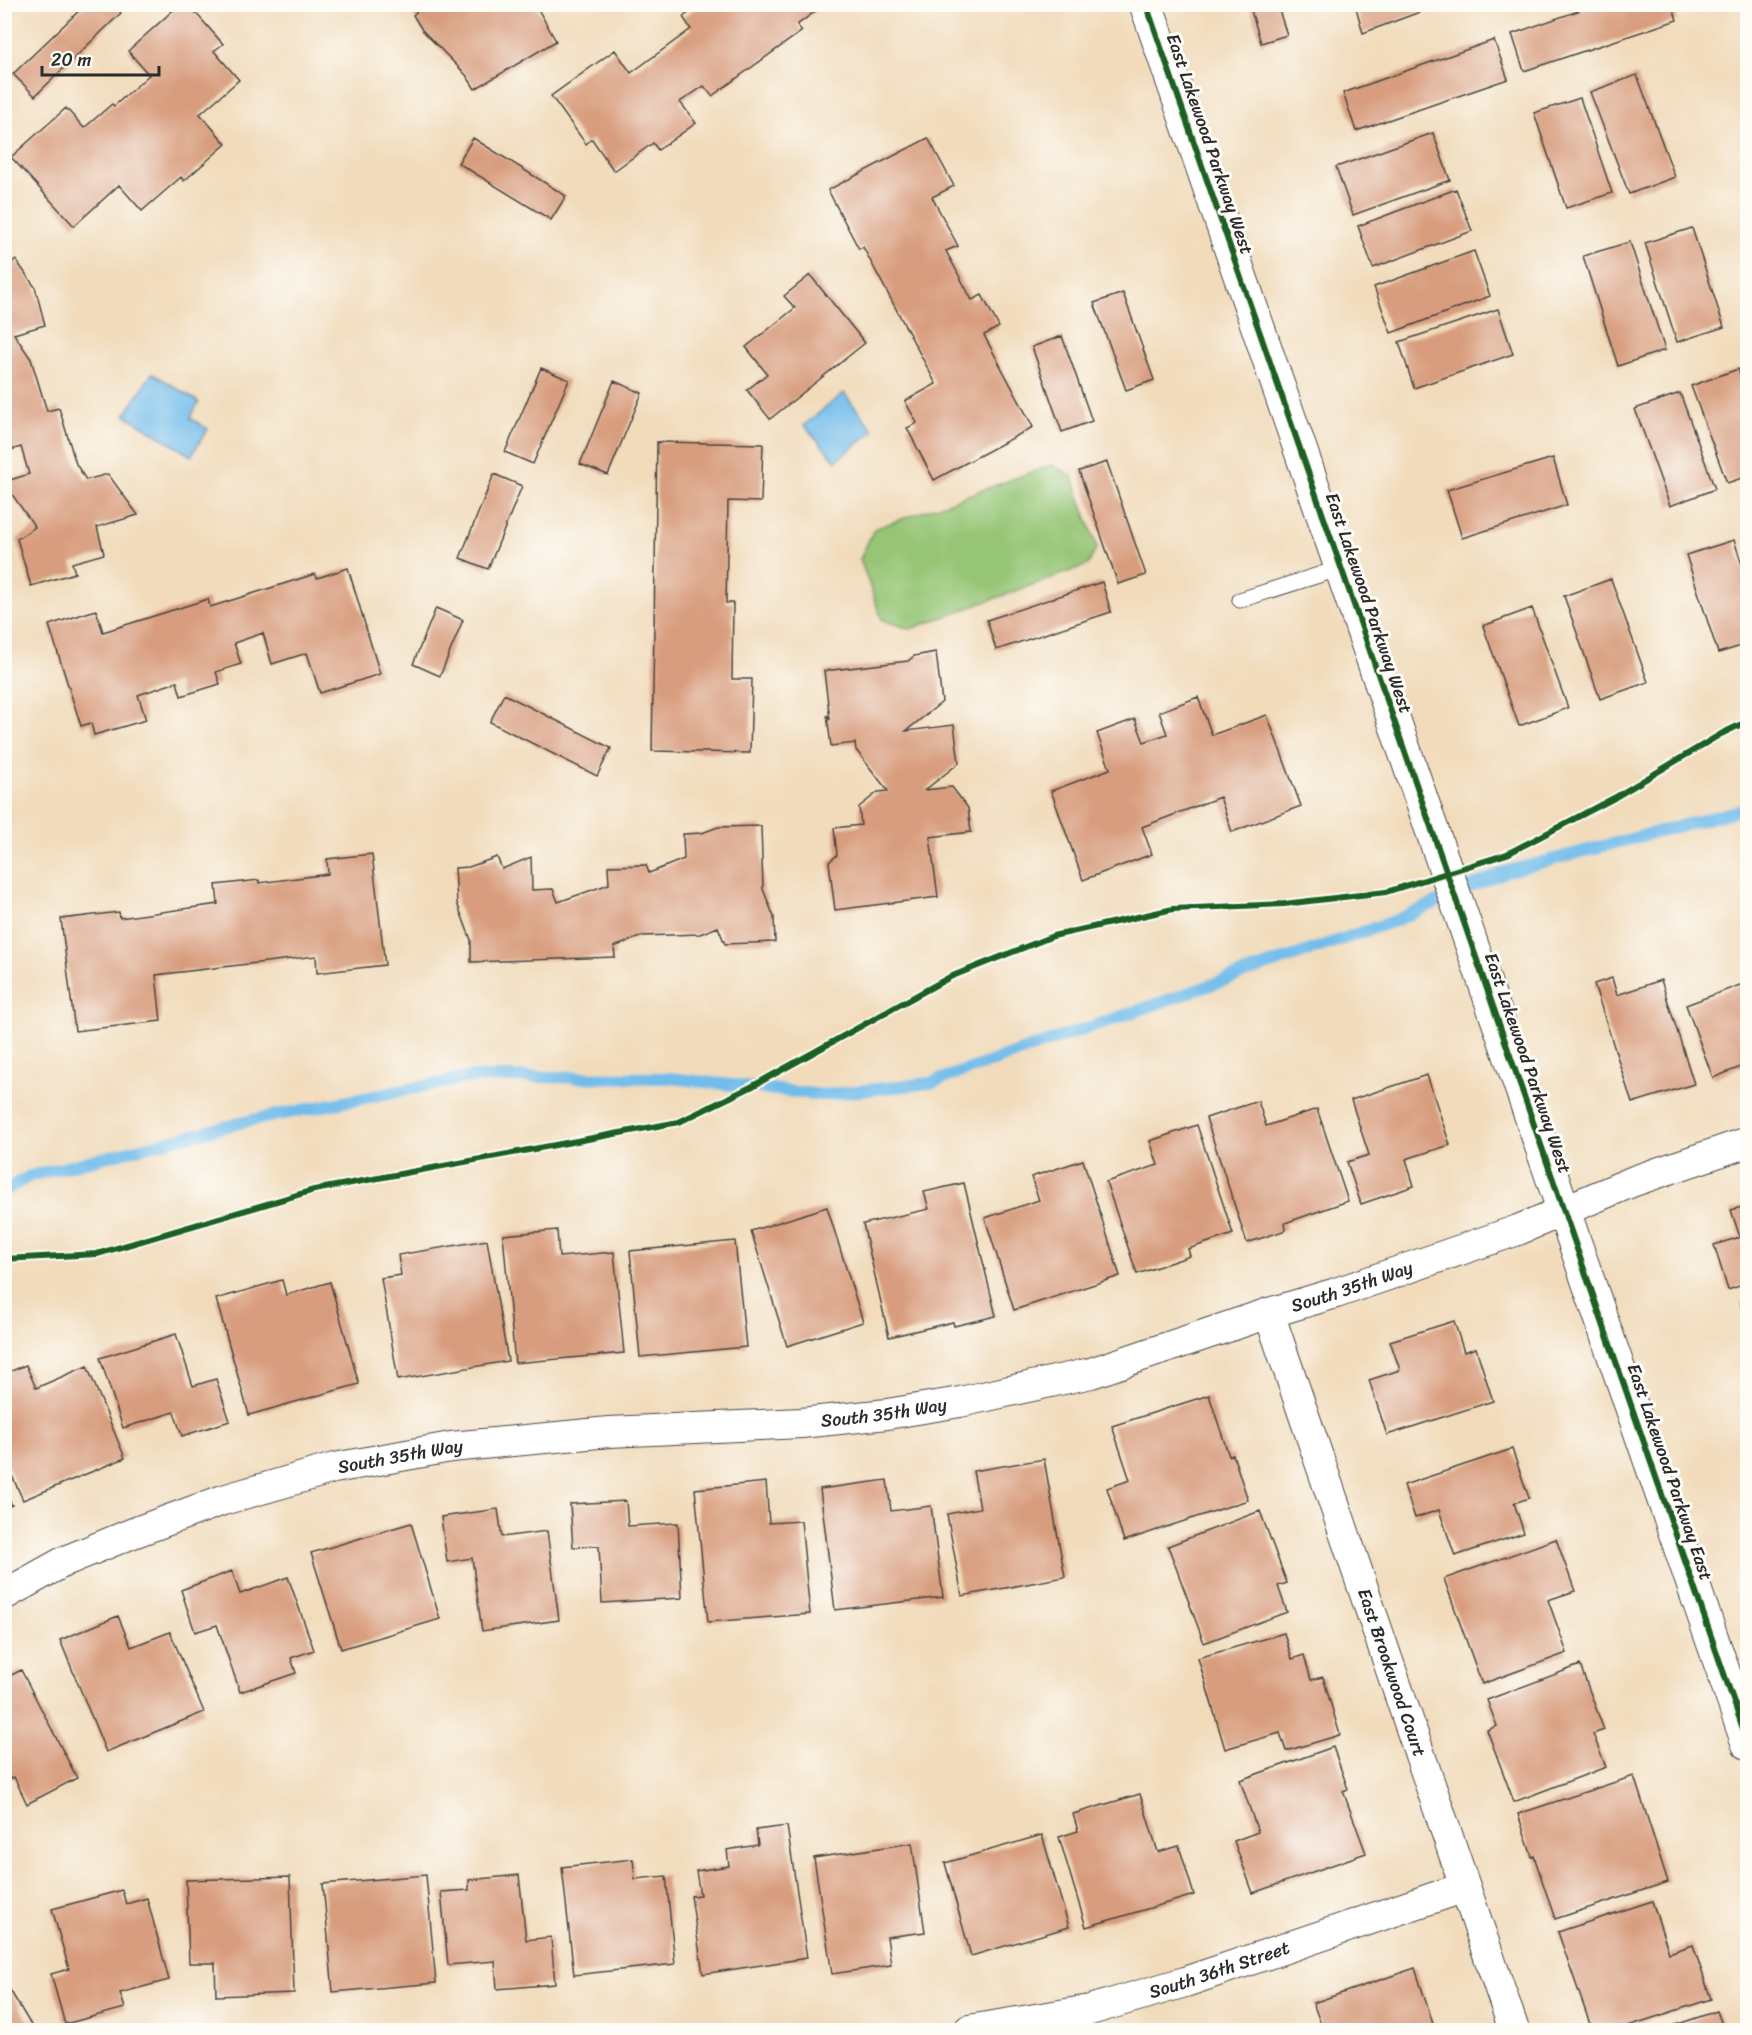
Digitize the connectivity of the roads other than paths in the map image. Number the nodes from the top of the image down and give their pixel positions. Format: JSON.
{"nodes":[{"id":1,"x":1146,"y":4,"type":"edge"},
{"id":2,"x":1341,"y":568,"type":"junction"},
{"id":3,"x":1240,"y":600,"type":"dead end"},
{"id":4,"x":1748,"y":1142,"type":"edge"},
{"id":5,"x":1563,"y":1212,"type":"junction"},
{"id":6,"x":1269,"y":1313,"type":"junction"},
{"id":7,"x":4,"y":1595,"type":"edge"},
{"id":8,"x":1748,"y":1743,"type":"edge"},
{"id":9,"x":1465,"y":1887,"type":"junction"},
{"id":10,"x":969,"y":2031,"type":"edge"},
{"id":11,"x":1514,"y":2031,"type":"edge"}],
"edges":[{"from":1,"to":2,"type":"street","name":"East Lakewood Parkway West"},
{"from":2,"to":3,"type":"lane"},
{"from":2,"to":5,"type":"street","name":"East Lakewood Parkway West"},
{"from":4,"to":5,"type":"street","name":"South 35th Way"},
{"from":5,"to":6,"type":"street","name":"South 35th Way"},
{"from":5,"to":8,"type":"street","name":"East Lakewood Parkway East"},
{"from":6,"to":7,"type":"street","name":"South 35th Way"},
{"from":6,"to":9,"type":"street","name":"East Brookwood Court"},
{"from":9,"to":10,"type":"street","name":"South 36th Street"},
{"from":9,"to":11,"type":"street","name":"East Brookwood Court"}]}
